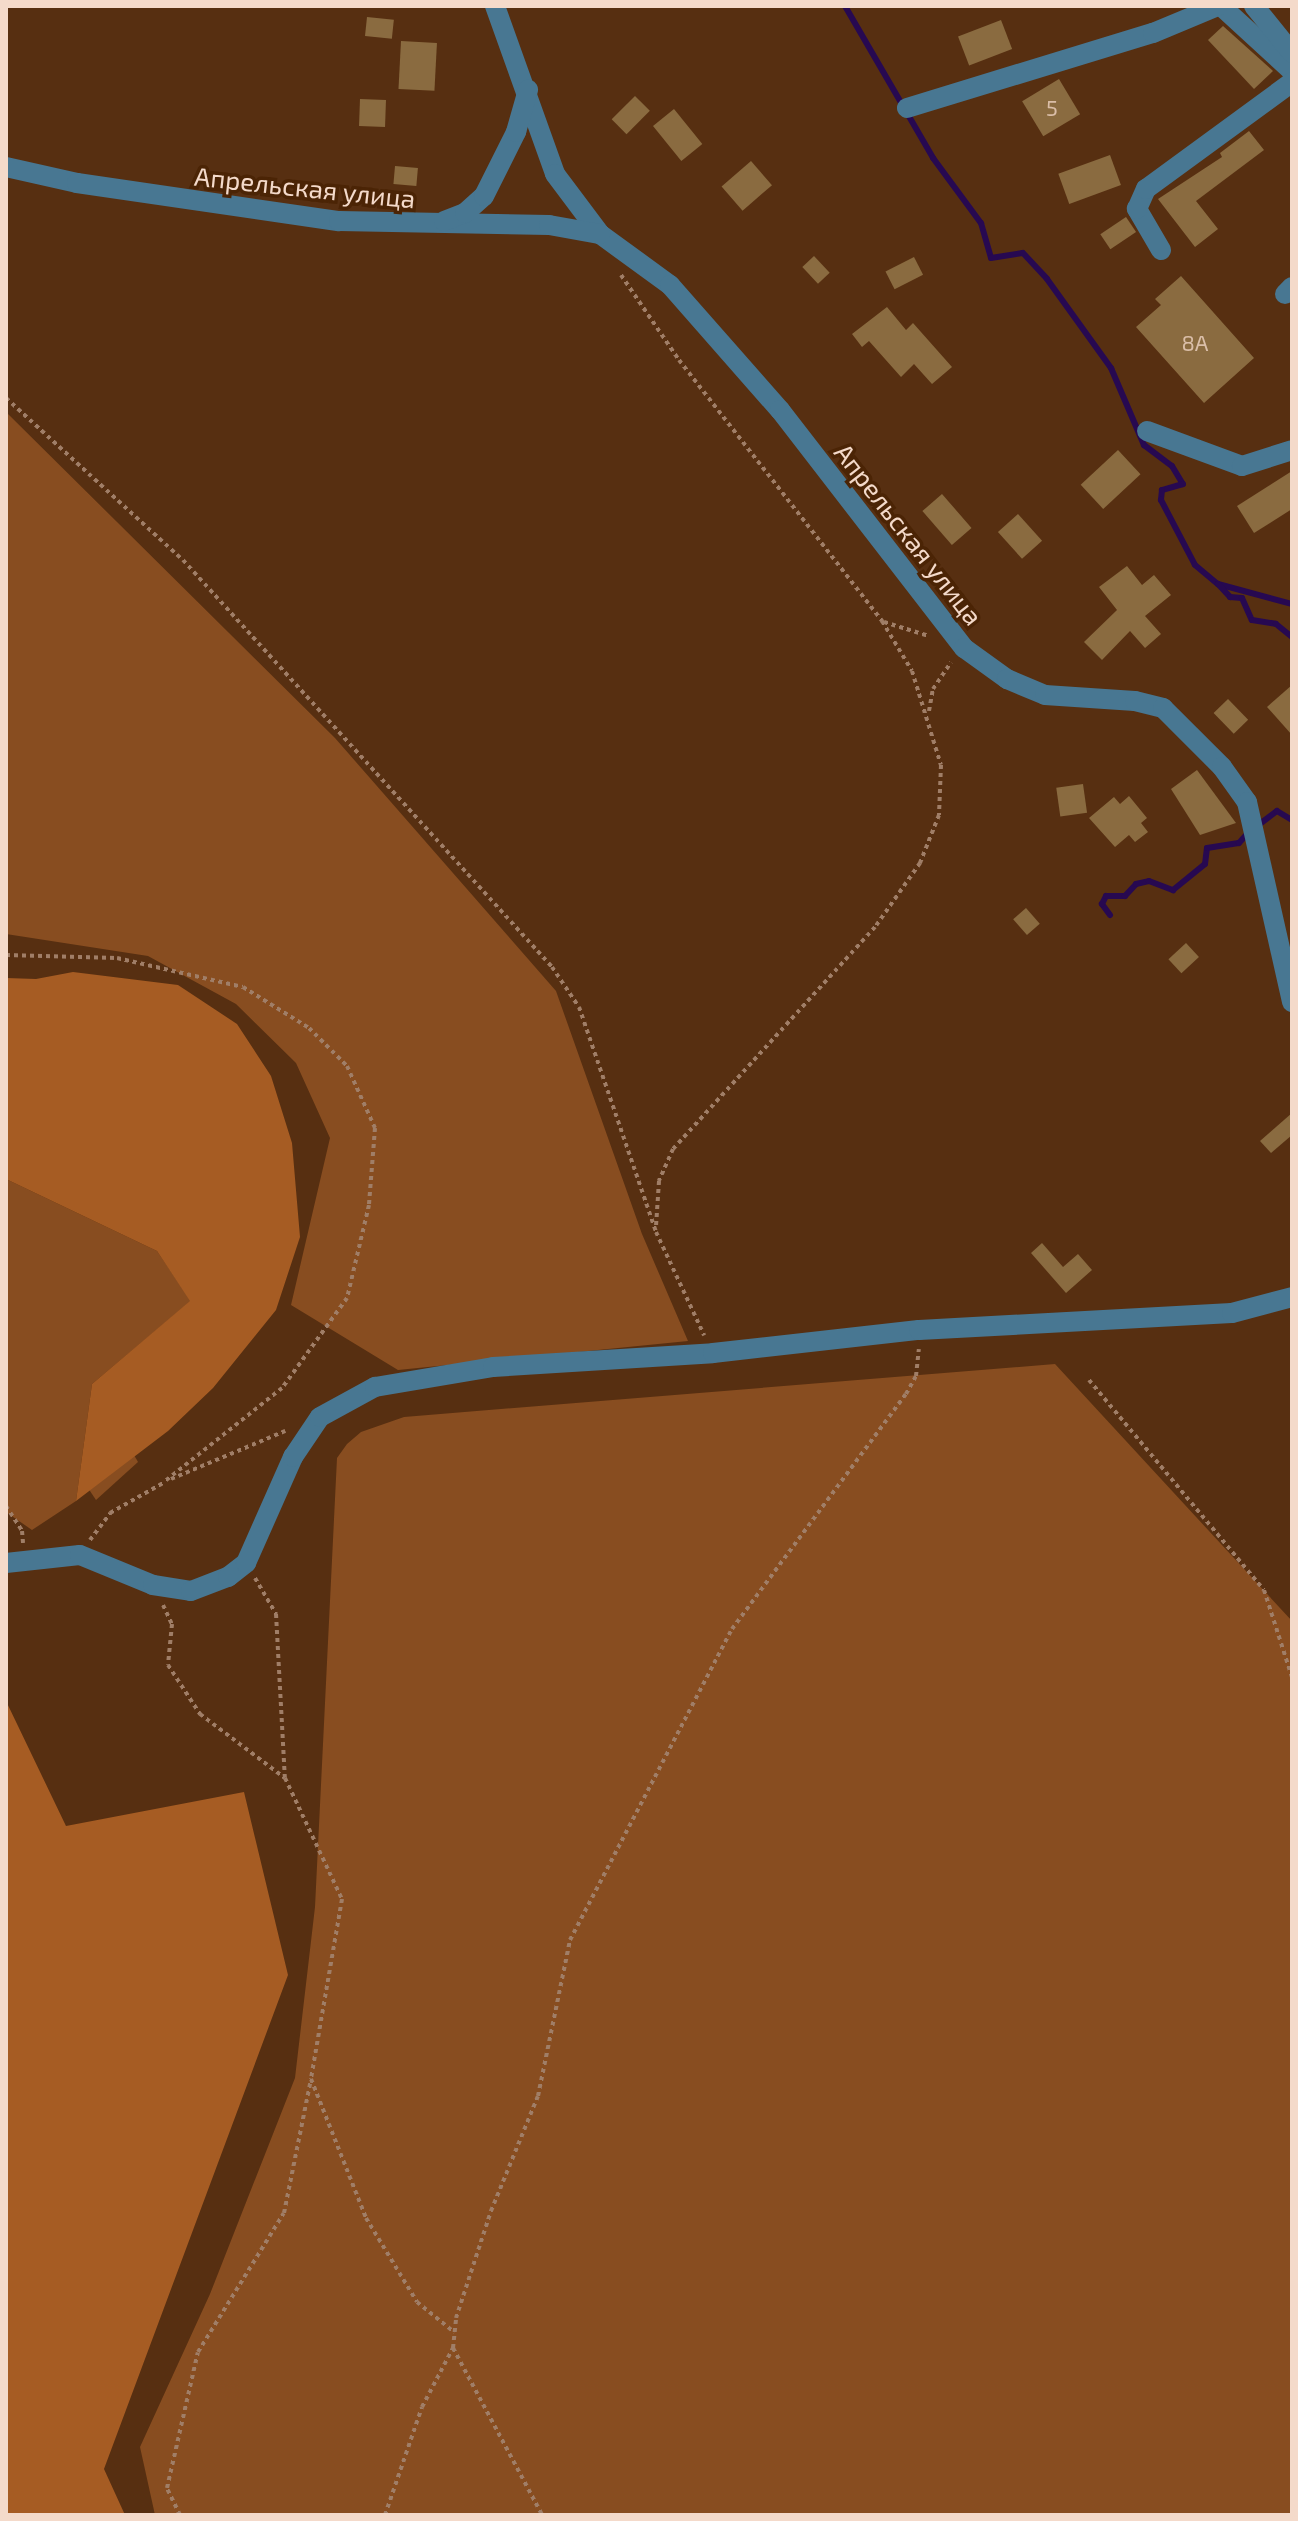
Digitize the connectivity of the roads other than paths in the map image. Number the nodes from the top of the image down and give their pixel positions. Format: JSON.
{"nodes":[{"id":1,"x":495,"y":6,"type":"edge"},
{"id":2,"x":1219,"y":6,"type":"edge"},
{"id":3,"x":1254,"y":6,"type":"edge"},
{"id":4,"x":1292,"y":53,"type":"edge"},
{"id":5,"x":1292,"y":71,"type":"edge"},
{"id":6,"x":1292,"y":82,"type":"edge"},
{"id":7,"x":528,"y":88,"type":"junction"},
{"id":8,"x":907,"y":108,"type":"dead end"},
{"id":9,"x":6,"y":167,"type":"edge"},
{"id":10,"x":424,"y":226,"type":"junction"},
{"id":11,"x":600,"y":234,"type":"junction"},
{"id":12,"x":1161,"y":250,"type":"dead end"},
{"id":13,"x":1147,"y":431,"type":"dead end"},
{"id":14,"x":1292,"y":450,"type":"edge"},
{"id":15,"x":1292,"y":1002,"type":"edge"},
{"id":16,"x":1292,"y":1297,"type":"edge"},
{"id":17,"x":15,"y":1562,"type":"edge"}],
"edges":[{"from":1,"to":7,"type":"street","name":"Апрельская улица"},
{"from":2,"to":5,"type":"street"},
{"from":2,"to":8,"type":"street"},
{"from":3,"to":4,"type":"street"},
{"from":6,"to":12,"type":"street"},
{"from":7,"to":10,"type":"street"},
{"from":7,"to":11,"type":"street","name":"Апрельская улица"},
{"from":9,"to":10,"type":"street","name":"Апрельская улица"},
{"from":10,"to":11,"type":"street","name":"Апрельская улица"},
{"from":11,"to":15,"type":"street","name":"Апрельская улица"},
{"from":13,"to":14,"type":"street"},
{"from":16,"to":17,"type":"street"}]}
